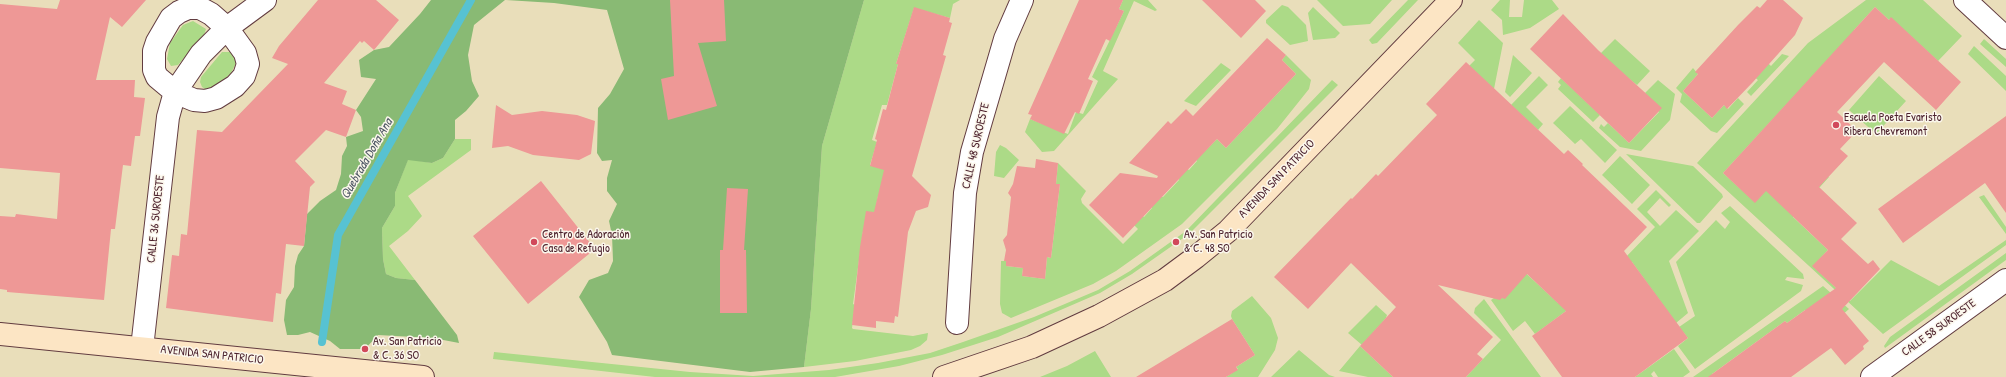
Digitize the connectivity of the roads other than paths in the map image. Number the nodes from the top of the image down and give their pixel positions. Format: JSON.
{"nodes":[{"id":1,"x":265,"y":0,"type":"edge"},
{"id":2,"x":1022,"y":0,"type":"edge"},
{"id":3,"x":1451,"y":0,"type":"edge"},
{"id":4,"x":1965,"y":0,"type":"edge"},
{"id":5,"x":228,"y":28,"type":"junction"},
{"id":6,"x":2006,"y":38,"type":"edge"},
{"id":7,"x":175,"y":92,"type":"junction"},
{"id":8,"x":2006,"y":280,"type":"edge"},
{"id":9,"x":957,"y":323,"type":"dead end"},
{"id":10,"x":0,"y":334,"type":"edge"},
{"id":11,"x":142,"y":348,"type":"junction"},
{"id":12,"x":954,"y":376,"type":"edge"},
{"id":13,"x":423,"y":377,"type":"edge"},
{"id":14,"x":1872,"y":377,"type":"edge"}],
"edges":[{"from":1,"to":5,"type":"street","name":"CALLE 36 SUROESTE"},
{"from":2,"to":9,"type":"street","name":"CALLE 48 SUROESTE"},
{"from":3,"to":12,"type":"street","name":"AVENIDA SAN PATRICIO"},
{"from":4,"to":6,"type":"street"},
{"from":5,"to":7,"type":"street","name":"CALLE 36 SUROESTE"},
{"from":5,"to":7,"type":"street"},
{"from":5,"to":7,"type":"street"},
{"from":7,"to":11,"type":"street","name":"CALLE 36 SUROESTE"},
{"from":8,"to":14,"type":"street","name":"CALLE 58 SUROESTE"},
{"from":10,"to":11,"type":"street","name":"AVENIDA SAN PATRICIO"},
{"from":11,"to":13,"type":"street","name":"AVENIDA SAN PATRICIO"}]}
